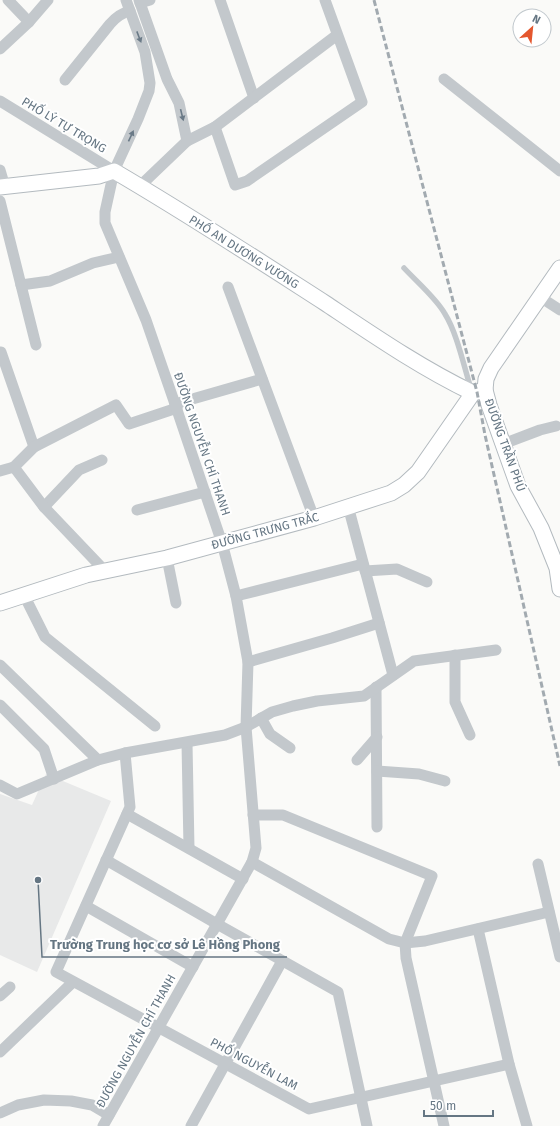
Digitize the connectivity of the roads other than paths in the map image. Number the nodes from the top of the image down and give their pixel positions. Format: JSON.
{"nodes":[{"id":1,"x":8,"y":0,"type":"edge"},
{"id":2,"x":48,"y":0,"type":"edge"},
{"id":3,"x":126,"y":0,"type":"edge"},
{"id":4,"x":220,"y":0,"type":"edge"},
{"id":5,"x":324,"y":0,"type":"edge"},
{"id":6,"x":143,"y":1,"type":"edge"},
{"id":7,"x":130,"y":11,"type":"junction"},
{"id":8,"x":29,"y":22,"type":"junction"},
{"id":9,"x":336,"y":35,"type":"junction"},
{"id":10,"x":5,"y":37,"type":"edge"},
{"id":11,"x":0,"y":49,"type":"edge"},
{"id":12,"x":167,"y":79,"type":"junction"},
{"id":13,"x":444,"y":79,"type":"dead end"},
{"id":14,"x":65,"y":80,"type":"dead end"},
{"id":15,"x":150,"y":83,"type":"junction"},
{"id":16,"x":254,"y":98,"type":"junction"},
{"id":17,"x":0,"y":101,"type":"edge"},
{"id":18,"x":215,"y":127,"type":"junction"},
{"id":19,"x":187,"y":142,"type":"junction"},
{"id":20,"x":0,"y":170,"type":"edge"},
{"id":21,"x":114,"y":171,"type":"junction"},
{"id":22,"x":560,"y":171,"type":"edge"},
{"id":23,"x":140,"y":186,"type":"junction"},
{"id":24,"x":2,"y":192,"type":"edge"},
{"id":25,"x":4,"y":231,"type":"edge"},
{"id":26,"x":119,"y":257,"type":"junction"},
{"id":27,"x":404,"y":268,"type":"dead end"},
{"id":28,"x":560,"y":268,"type":"edge"},
{"id":29,"x":21,"y":285,"type":"junction"},
{"id":30,"x":228,"y":287,"type":"dead end"},
{"id":31,"x":540,"y":297,"type":"junction"},
{"id":32,"x":560,"y":310,"type":"edge"},
{"id":33,"x":36,"y":345,"type":"dead end"},
{"id":34,"x":1,"y":352,"type":"edge"},
{"id":35,"x":262,"y":379,"type":"junction"},
{"id":36,"x":479,"y":392,"type":"junction"},
{"id":37,"x":176,"y":406,"type":"junction"},
{"id":38,"x":556,"y":426,"type":"dead end"},
{"id":39,"x":503,"y":444,"type":"junction"},
{"id":40,"x":34,"y":447,"type":"junction"},
{"id":41,"x":102,"y":460,"type":"dead end"},
{"id":42,"x":14,"y":467,"type":"junction"},
{"id":43,"x":0,"y":471,"type":"edge"},
{"id":44,"x":205,"y":492,"type":"junction"},
{"id":45,"x":348,"y":506,"type":"junction"},
{"id":46,"x":44,"y":507,"type":"junction"},
{"id":47,"x":137,"y":510,"type":"dead end"},
{"id":48,"x":314,"y":518,"type":"junction"},
{"id":49,"x":222,"y":543,"type":"junction"},
{"id":50,"x":167,"y":558,"type":"junction"},
{"id":51,"x":364,"y":567,"type":"junction"},
{"id":52,"x":558,"y":568,"type":"edge"},
{"id":53,"x":105,"y":571,"type":"junction"},
{"id":54,"x":426,"y":582,"type":"dead end"},
{"id":55,"x":560,"y":589,"type":"edge"},
{"id":56,"x":24,"y":595,"type":"junction"},
{"id":57,"x":236,"y":596,"type":"junction"},
{"id":58,"x":0,"y":603,"type":"edge"},
{"id":59,"x":176,"y":603,"type":"dead end"},
{"id":60,"x":379,"y":622,"type":"junction"},
{"id":61,"x":496,"y":650,"type":"dead end"},
{"id":62,"x":455,"y":655,"type":"junction"},
{"id":63,"x":248,"y":662,"type":"junction"},
{"id":64,"x":0,"y":665,"type":"edge"},
{"id":65,"x":393,"y":675,"type":"junction"},
{"id":66,"x":376,"y":687,"type":"junction"},
{"id":67,"x":0,"y":705,"type":"edge"},
{"id":68,"x":261,"y":718,"type":"junction"},
{"id":69,"x":155,"y":726,"type":"dead end"},
{"id":70,"x":246,"y":727,"type":"junction"},
{"id":71,"x":470,"y":735,"type":"dead end"},
{"id":72,"x":377,"y":737,"type":"junction"},
{"id":73,"x":187,"y":743,"type":"junction"},
{"id":74,"x":290,"y":748,"type":"dead end"},
{"id":75,"x":125,"y":753,"type":"junction"},
{"id":76,"x":98,"y":760,"type":"junction"},
{"id":77,"x":357,"y":760,"type":"dead end"},
{"id":78,"x":377,"y":771,"type":"junction"},
{"id":79,"x":54,"y":779,"type":"junction"},
{"id":80,"x":445,"y":781,"type":"dead end"},
{"id":81,"x":0,"y":785,"type":"edge"},
{"id":82,"x":127,"y":814,"type":"junction"},
{"id":83,"x":253,"y":815,"type":"junction"},
{"id":84,"x":377,"y":827,"type":"dead end"},
{"id":85,"x":188,"y":848,"type":"junction"},
{"id":86,"x":106,"y":860,"type":"junction"},
{"id":87,"x":252,"y":862,"type":"junction"},
{"id":88,"x":538,"y":864,"type":"dead end"},
{"id":89,"x":243,"y":878,"type":"junction"},
{"id":90,"x":86,"y":906,"type":"junction"},
{"id":91,"x":549,"y":912,"type":"junction"},
{"id":92,"x":217,"y":924,"type":"junction"},
{"id":93,"x":478,"y":929,"type":"junction"},
{"id":94,"x":405,"y":943,"type":"junction"},
{"id":95,"x":560,"y":957,"type":"edge"},
{"id":96,"x":282,"y":961,"type":"junction"},
{"id":97,"x":193,"y":967,"type":"junction"},
{"id":98,"x":73,"y":982,"type":"junction"},
{"id":99,"x":10,"y":987,"type":"dead end"},
{"id":100,"x":0,"y":996,"type":"edge"},
{"id":101,"x":159,"y":1028,"type":"junction"},
{"id":102,"x":0,"y":1052,"type":"edge"},
{"id":103,"x":226,"y":1064,"type":"junction"},
{"id":104,"x":509,"y":1064,"type":"junction"},
{"id":105,"x":434,"y":1081,"type":"junction"},
{"id":106,"x":361,"y":1097,"type":"junction"},
{"id":107,"x":0,"y":1113,"type":"edge"},
{"id":108,"x":109,"y":1115,"type":"junction"},
{"id":109,"x":103,"y":1126,"type":"edge"},
{"id":110,"x":191,"y":1126,"type":"edge"},
{"id":111,"x":367,"y":1126,"type":"edge"},
{"id":112,"x":444,"y":1126,"type":"edge"},
{"id":113,"x":526,"y":1126,"type":"edge"}],
"edges":[{"from":1,"to":8,"type":"street"},
{"from":2,"to":8,"type":"street"},
{"from":3,"to":7,"type":"street"},
{"from":4,"to":16,"type":"street"},
{"from":5,"to":9,"type":"street"},
{"from":6,"to":12,"type":"street"},
{"from":7,"to":14,"type":"street"},
{"from":7,"to":15,"type":"street","one_way":true},
{"from":8,"to":10,"type":"street"},
{"from":9,"to":16,"type":"street"},
{"from":9,"to":18,"type":"street"},
{"from":10,"to":11,"type":"street"},
{"from":12,"to":15,"type":"street"},
{"from":12,"to":19,"type":"street","one_way":true},
{"from":13,"to":22,"type":"street"},
{"from":21,"to":15,"type":"street","name":"ĐƯỜNG NGUYỄN CHÍ THANH","one_way":true},
{"from":16,"to":18,"type":"street"},
{"from":17,"to":21,"type":"street","name":"PHỐ LÝ TỰ TRỌNG"},
{"from":18,"to":19,"type":"street"},
{"from":19,"to":23,"type":"street"},
{"from":20,"to":24,"type":"street"},
{"from":21,"to":23,"type":"street","name":"PHỐ AN DƯƠNG VƯƠNG"},
{"from":21,"to":24,"type":"street"},
{"from":21,"to":26,"type":"street","name":"ĐƯỜNG NGUYỄN CHÍ THANH"},
{"from":23,"to":36,"type":"street","name":"PHỐ AN DƯƠNG VƯƠNG"},
{"from":24,"to":25,"type":"street"},
{"from":25,"to":29,"type":"street"},
{"from":26,"to":29,"type":"street"},
{"from":26,"to":37,"type":"street","name":"ĐƯỜNG NGUYỄN CHÍ THANH"},
{"from":27,"to":36,"type":"lane"},
{"from":28,"to":31,"type":"street","name":"ĐƯỜNG TRẦN PHÚ"},
{"from":29,"to":33,"type":"street"},
{"from":30,"to":35,"type":"street"},
{"from":31,"to":32,"type":"street"},
{"from":31,"to":36,"type":"street","name":"ĐƯỜNG TRẦN PHÚ"},
{"from":34,"to":40,"type":"street"},
{"from":35,"to":37,"type":"street"},
{"from":35,"to":48,"type":"street"},
{"from":36,"to":39,"type":"street","name":"ĐƯỜNG TRẦN PHÚ"},
{"from":36,"to":45,"type":"street","name":"ĐƯỜNG TRƯNG TRẮC"},
{"from":37,"to":40,"type":"street"},
{"from":37,"to":44,"type":"street","name":"ĐƯỜNG NGUYỄN CHÍ THANH"},
{"from":38,"to":39,"type":"street"},
{"from":39,"to":52,"type":"street","name":"ĐƯỜNG TRẦN PHÚ"},
{"from":40,"to":42,"type":"street"},
{"from":41,"to":46,"type":"street"},
{"from":42,"to":43,"type":"street"},
{"from":42,"to":46,"type":"street"},
{"from":44,"to":47,"type":"street"},
{"from":44,"to":49,"type":"street","name":"ĐƯỜNG NGUYỄN CHÍ THANH"},
{"from":45,"to":48,"type":"street","name":"ĐƯỜNG TRƯNG TRẮC"},
{"from":45,"to":51,"type":"street"},
{"from":46,"to":53,"type":"street"},
{"from":48,"to":49,"type":"street","name":"ĐƯỜNG TRƯNG TRẮC"},
{"from":49,"to":50,"type":"street","name":"ĐƯỜNG TRƯNG TRẮC"},
{"from":49,"to":57,"type":"street","name":"ĐƯỜNG NGUYỄN CHÍ THANH"},
{"from":50,"to":53,"type":"street","name":"ĐƯỜNG TRƯNG TRẮC"},
{"from":50,"to":59,"type":"street"},
{"from":51,"to":54,"type":"street"},
{"from":51,"to":57,"type":"street"},
{"from":51,"to":60,"type":"street"},
{"from":52,"to":55,"type":"street","name":"ĐƯỜNG TRẦN PHÚ"},
{"from":53,"to":56,"type":"street","name":"ĐƯỜNG TRƯNG TRẮC"},
{"from":56,"to":58,"type":"street","name":"ĐƯỜNG TRƯNG TRẮC"},
{"from":56,"to":69,"type":"street"},
{"from":57,"to":63,"type":"street","name":"ĐƯỜNG NGUYỄN CHÍ THANH"},
{"from":60,"to":63,"type":"street"},
{"from":60,"to":65,"type":"street"},
{"from":61,"to":62,"type":"street"},
{"from":62,"to":65,"type":"street"},
{"from":62,"to":71,"type":"street"},
{"from":63,"to":70,"type":"street","name":"ĐƯỜNG NGUYỄN CHÍ THANH"},
{"from":64,"to":76,"type":"street"},
{"from":65,"to":66,"type":"street"},
{"from":66,"to":68,"type":"street"},
{"from":66,"to":72,"type":"street"},
{"from":67,"to":79,"type":"street"},
{"from":68,"to":70,"type":"street"},
{"from":68,"to":74,"type":"street"},
{"from":70,"to":73,"type":"street"},
{"from":70,"to":83,"type":"street","name":"ĐƯỜNG NGUYỄN CHÍ THANH"},
{"from":72,"to":77,"type":"street"},
{"from":72,"to":78,"type":"street"},
{"from":73,"to":75,"type":"street"},
{"from":73,"to":85,"type":"street"},
{"from":75,"to":76,"type":"street"},
{"from":75,"to":82,"type":"street"},
{"from":76,"to":79,"type":"street"},
{"from":78,"to":80,"type":"street"},
{"from":78,"to":84,"type":"street"},
{"from":79,"to":81,"type":"street"},
{"from":82,"to":85,"type":"street"},
{"from":82,"to":86,"type":"street"},
{"from":83,"to":87,"type":"street","name":"ĐƯỜNG NGUYỄN CHÍ THANH"},
{"from":83,"to":94,"type":"street"},
{"from":85,"to":89,"type":"street"},
{"from":86,"to":90,"type":"street"},
{"from":86,"to":92,"type":"street"},
{"from":87,"to":89,"type":"street","name":"ĐƯỜNG NGUYỄN CHÍ THANH"},
{"from":87,"to":94,"type":"street"},
{"from":88,"to":91,"type":"street"},
{"from":89,"to":92,"type":"street","name":"ĐƯỜNG NGUYỄN CHÍ THANH"},
{"from":90,"to":97,"type":"street"},
{"from":90,"to":98,"type":"street","name":"PHỐ NGUYỄN LAM"},
{"from":91,"to":93,"type":"street"},
{"from":91,"to":95,"type":"street"},
{"from":92,"to":96,"type":"street"},
{"from":92,"to":97,"type":"street","name":"ĐƯỜNG NGUYỄN CHÍ THANH"},
{"from":93,"to":94,"type":"street"},
{"from":93,"to":104,"type":"street"},
{"from":94,"to":105,"type":"street"},
{"from":96,"to":103,"type":"street"},
{"from":96,"to":106,"type":"street"},
{"from":97,"to":101,"type":"street","name":"ĐƯỜNG NGUYỄN CHÍ THANH"},
{"from":98,"to":101,"type":"street","name":"PHỐ NGUYỄN LAM"},
{"from":98,"to":102,"type":"street"},
{"from":99,"to":100,"type":"street"},
{"from":101,"to":103,"type":"street","name":"PHỐ NGUYỄN LAM"},
{"from":101,"to":108,"type":"street","name":"ĐƯỜNG NGUYỄN CHÍ THANH"},
{"from":103,"to":106,"type":"street","name":"PHỐ NGUYỄN LAM"},
{"from":103,"to":110,"type":"street"},
{"from":104,"to":105,"type":"street","name":"PHỐ NGUYỄN LAM"},
{"from":104,"to":113,"type":"street"},
{"from":105,"to":106,"type":"street","name":"PHỐ NGUYỄN LAM"},
{"from":105,"to":112,"type":"street"},
{"from":106,"to":111,"type":"street"},
{"from":107,"to":108,"type":"street"},
{"from":108,"to":109,"type":"street","name":"ĐƯỜNG NGUYỄN CHÍ THANH"}]}
